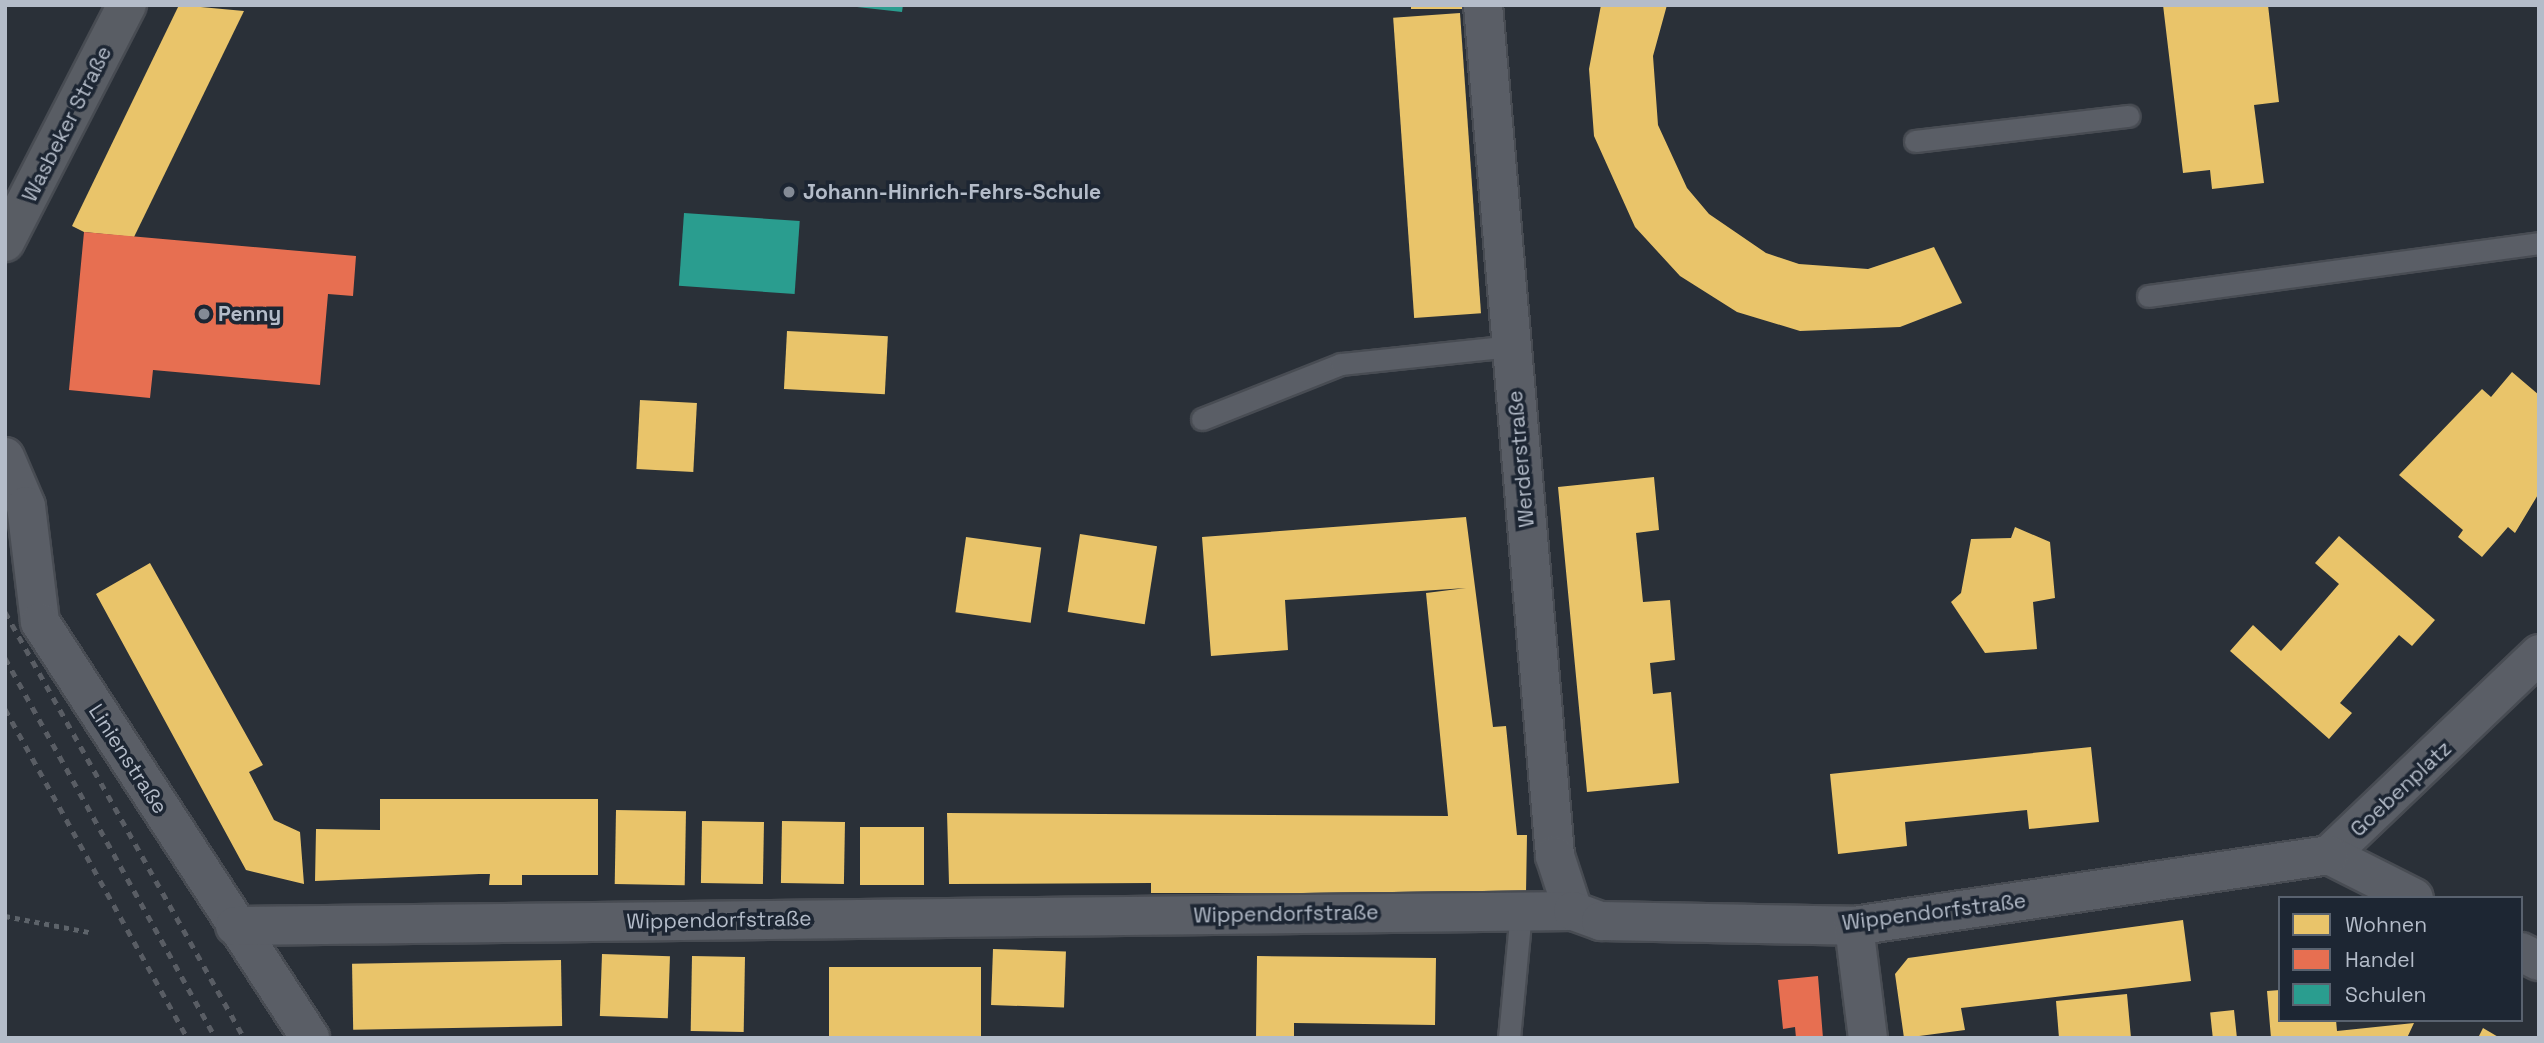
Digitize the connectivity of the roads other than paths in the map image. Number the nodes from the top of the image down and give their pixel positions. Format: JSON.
{"nodes":[{"id":1,"x":127,"y":5,"type":"edge"},
{"id":2,"x":1483,"y":5,"type":"edge"},
{"id":3,"x":2129,"y":117,"type":"dead end"},
{"id":4,"x":1915,"y":141,"type":"dead end"},
{"id":5,"x":5,"y":242,"type":"edge"},
{"id":6,"x":2539,"y":243,"type":"edge"},
{"id":7,"x":2148,"y":296,"type":"dead end"},
{"id":8,"x":1512,"y":346,"type":"junction"},
{"id":9,"x":1202,"y":419,"type":"dead end"},
{"id":10,"x":5,"y":457,"type":"edge"},
{"id":11,"x":2539,"y":654,"type":"edge"},
{"id":12,"x":2329,"y":855,"type":"junction"},
{"id":13,"x":2410,"y":896,"type":"edge"},
{"id":14,"x":1521,"y":911,"type":"junction"},
{"id":15,"x":1573,"y":911,"type":"junction"},
{"id":16,"x":235,"y":926,"type":"junction"},
{"id":17,"x":1854,"y":926,"type":"junction"},
{"id":18,"x":2523,"y":953,"type":"edge"},
{"id":19,"x":2539,"y":961,"type":"edge"},
{"id":20,"x":310,"y":1038,"type":"edge"},
{"id":21,"x":1510,"y":1038,"type":"edge"},
{"id":22,"x":1868,"y":1038,"type":"edge"}],
"edges":[{"from":1,"to":5,"type":"street","name":"Wasbeker Straße"},
{"from":2,"to":8,"type":"street","name":"Werderstraße"},
{"from":3,"to":4,"type":"lane"},
{"from":6,"to":7,"type":"lane"},
{"from":8,"to":9,"type":"lane"},
{"from":8,"to":15,"type":"street","name":"Werderstraße"},
{"from":10,"to":16,"type":"street","name":"Linienstraße"},
{"from":11,"to":12,"type":"street","name":"Goebenplatz"},
{"from":12,"to":13,"type":"street","name":"Goebenplatz"},
{"from":12,"to":17,"type":"street","name":"Wippendorfstraße"},
{"from":14,"to":15,"type":"street","name":"Wippendorfstraße"},
{"from":14,"to":16,"type":"street","name":"Wippendorfstraße"},
{"from":14,"to":21,"type":"lane"},
{"from":15,"to":17,"type":"street","name":"Wippendorfstraße"},
{"from":16,"to":20,"type":"street","name":"Linienstraße"},
{"from":17,"to":22,"type":"street"},
{"from":18,"to":19,"type":"street"}]}
